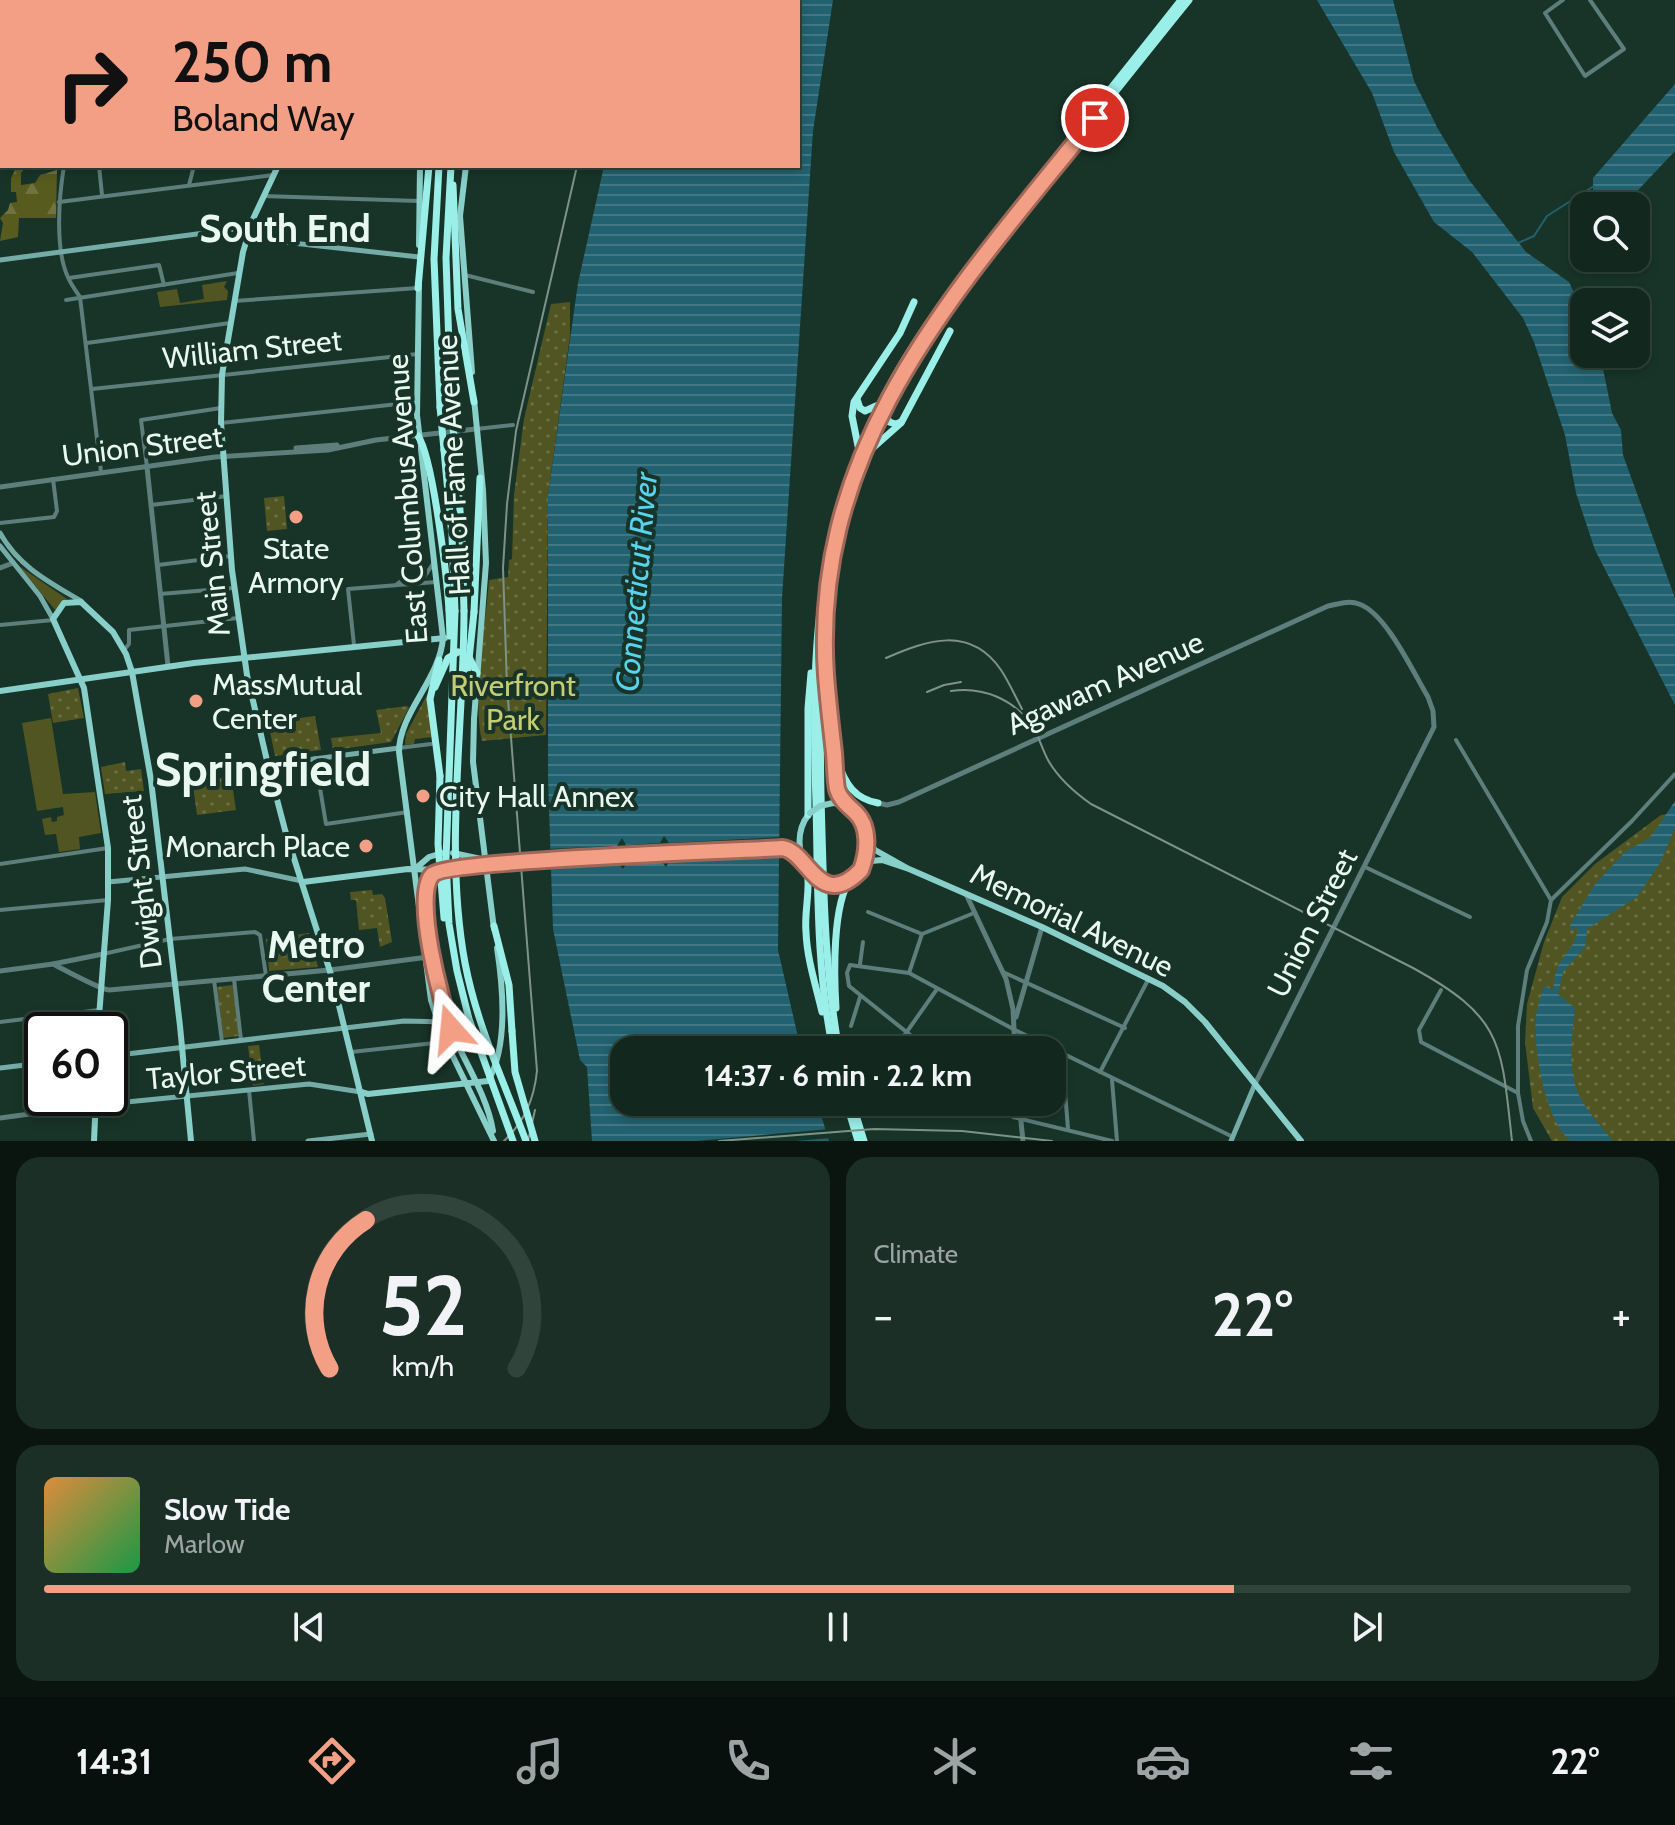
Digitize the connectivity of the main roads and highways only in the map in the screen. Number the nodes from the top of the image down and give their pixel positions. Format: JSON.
{"nodes":[{"id":1,"x":1181,"y":0,"type":"edge"},
{"id":2,"x":1189,"y":0,"type":"edge"},
{"id":3,"x":277,"y":168,"type":"edge"},
{"id":4,"x":420,"y":168,"type":"edge"},
{"id":5,"x":429,"y":168,"type":"edge"},
{"id":6,"x":439,"y":168,"type":"edge"},
{"id":7,"x":452,"y":168,"type":"edge"},
{"id":8,"x":452,"y":168,"type":"edge"},
{"id":9,"x":466,"y":168,"type":"edge"},
{"id":10,"x":250,"y":227,"type":"junction"},
{"id":11,"x":247,"y":238,"type":"junction"},
{"id":12,"x":419,"y":257,"type":"junction"},
{"id":13,"x":0,"y":260,"type":"edge"},
{"id":14,"x":418,"y":288,"type":"junction"},
{"id":15,"x":914,"y":302,"type":"dead end"},
{"id":16,"x":950,"y":331,"type":"dead end"},
{"id":17,"x":857,"y":397,"type":"junction"},
{"id":18,"x":882,"y":398,"type":"junction"},
{"id":19,"x":474,"y":402,"type":"junction"},
{"id":20,"x":884,"y":408,"type":"junction"},
{"id":21,"x":903,"y":421,"type":"junction"},
{"id":22,"x":418,"y":436,"type":"junction"},
{"id":23,"x":857,"y":453,"type":"junction"},
{"id":24,"x":860,"y":463,"type":"junction"},
{"id":25,"x":480,"y":478,"type":"junction"},
{"id":26,"x":0,"y":533,"type":"edge"},
{"id":27,"x":0,"y":546,"type":"edge"},
{"id":28,"x":81,"y":602,"type":"junction"},
{"id":29,"x":452,"y":610,"type":"junction"},
{"id":30,"x":54,"y":620,"type":"junction"},
{"id":31,"x":821,"y":627,"type":"junction"},
{"id":32,"x":443,"y":638,"type":"junction"},
{"id":33,"x":480,"y":640,"type":"junction"},
{"id":34,"x":244,"y":659,"type":"junction"},
{"id":35,"x":439,"y":660,"type":"junction"},
{"id":36,"x":132,"y":672,"type":"junction"},
{"id":37,"x":477,"y":673,"type":"junction"},
{"id":38,"x":81,"y":680,"type":"junction"},
{"id":39,"x":0,"y":691,"type":"edge"},
{"id":40,"x":430,"y":699,"type":"junction"},
{"id":41,"x":461,"y":717,"type":"junction"},
{"id":42,"x":399,"y":748,"type":"junction"},
{"id":43,"x":834,"y":750,"type":"junction"},
{"id":44,"x":268,"y":765,"type":"junction"},
{"id":45,"x":878,"y":803,"type":"road end"},
{"id":46,"x":849,"y":807,"type":"junction"},
{"id":47,"x":809,"y":814,"type":"junction"},
{"id":48,"x":802,"y":825,"type":"junction"},
{"id":49,"x":866,"y":838,"type":"junction"},
{"id":50,"x":786,"y":846,"type":"junction"},
{"id":51,"x":485,"y":862,"type":"junction"},
{"id":52,"x":415,"y":869,"type":"junction"},
{"id":53,"x":807,"y":869,"type":"junction"},
{"id":54,"x":909,"y":869,"type":"junction"},
{"id":55,"x":440,"y":870,"type":"junction"},
{"id":56,"x":861,"y":870,"type":"junction"},
{"id":57,"x":163,"y":876,"type":"junction"},
{"id":58,"x":851,"y":878,"type":"junction"},
{"id":59,"x":108,"y":882,"type":"junction"},
{"id":60,"x":303,"y":882,"type":"junction"},
{"id":61,"x":494,"y":926,"type":"junction"},
{"id":62,"x":454,"y":955,"type":"junction"},
{"id":63,"x":429,"y":957,"type":"junction"},
{"id":64,"x":99,"y":1012,"type":"edge"},
{"id":65,"x":438,"y":1021,"type":"junction"},
{"id":66,"x":448,"y":1022,"type":"junction"},
{"id":67,"x":345,"y":1029,"type":"junction"},
{"id":68,"x":833,"y":1036,"type":"edge"},
{"id":69,"x":834,"y":1036,"type":"edge"},
{"id":70,"x":836,"y":1036,"type":"edge"},
{"id":71,"x":182,"y":1048,"type":"junction"},
{"id":72,"x":128,"y":1054,"type":"edge"},
{"id":73,"x":24,"y":1065,"type":"edge"},
{"id":74,"x":0,"y":1068,"type":"edge"},
{"id":75,"x":467,"y":1084,"type":"junction"},
{"id":76,"x":476,"y":1084,"type":"junction"},
{"id":77,"x":1255,"y":1084,"type":"junction"},
{"id":78,"x":361,"y":1092,"type":"junction"},
{"id":79,"x":187,"y":1098,"type":"junction"},
{"id":80,"x":128,"y":1101,"type":"edge"},
{"id":81,"x":95,"y":1116,"type":"edge"},
{"id":82,"x":853,"y":1116,"type":"edge"},
{"id":83,"x":372,"y":1138,"type":"edge"},
{"id":84,"x":1232,"y":1139,"type":"edge"},
{"id":85,"x":492,"y":1140,"type":"edge"},
{"id":86,"x":1299,"y":1140,"type":"edge"},
{"id":87,"x":94,"y":1141,"type":"edge"},
{"id":88,"x":191,"y":1141,"type":"edge"},
{"id":89,"x":308,"y":1141,"type":"edge"},
{"id":90,"x":513,"y":1141,"type":"edge"},
{"id":91,"x":524,"y":1141,"type":"edge"},
{"id":92,"x":535,"y":1141,"type":"edge"},
{"id":93,"x":861,"y":1141,"type":"edge"}],
"edges":[{"from":1,"to":18,"type":"highway"},
{"from":2,"to":20,"type":"highway"},
{"from":3,"to":10,"type":"main road","name":"Main Street"},
{"from":4,"to":12,"type":"main road","name":"East Columbus Avenue"},
{"from":5,"to":14,"type":"highway"},
{"from":6,"to":29,"type":"highway","bridge":true},
{"from":7,"to":19,"type":"highway"},
{"from":8,"to":41,"type":"highway","bridge":true},
{"from":9,"to":19,"type":"main road","name":"Hall of Fame Avenue"},
{"from":10,"to":11,"type":"main road","name":"Main Street"},
{"from":10,"to":13,"type":"main road"},
{"from":11,"to":12,"type":"main road"},
{"from":11,"to":34,"type":"main road","name":"Main Street"},
{"from":12,"to":14,"type":"main road","name":"East Columbus Avenue"},
{"from":14,"to":22,"type":"main road","name":"East Columbus Avenue"},
{"from":15,"to":17,"type":"highway"},
{"from":16,"to":21,"type":"highway"},
{"from":17,"to":18,"type":"highway"},
{"from":17,"to":23,"type":"highway"},
{"from":18,"to":23,"type":"highway"},
{"from":19,"to":25,"type":"main road","name":"Hall of Fame Avenue"},
{"from":20,"to":21,"type":"highway"},
{"from":20,"to":24,"type":"highway"},
{"from":21,"to":24,"type":"highway"},
{"from":22,"to":29,"type":"highway"},
{"from":22,"to":32,"type":"main road","name":"East Columbus Avenue"},
{"from":23,"to":31,"type":"highway"},
{"from":24,"to":31,"type":"highway"},
{"from":25,"to":33,"type":"main road","name":"Hall of Fame Avenue"},
{"from":25,"to":41,"type":"highway","bridge":true},
{"from":26,"to":28,"type":"main road","name":"Dwight Street"},
{"from":27,"to":30,"type":"main road"},
{"from":28,"to":30,"type":"main road"},
{"from":28,"to":36,"type":"main road","name":"Dwight Street"},
{"from":29,"to":62,"type":"highway","bridge":true},
{"from":30,"to":38,"type":"main road"},
{"from":31,"to":43,"type":"highway"},
{"from":31,"to":47,"type":"highway"},
{"from":31,"to":69,"type":"highway"},
{"from":32,"to":33,"type":"main road"},
{"from":32,"to":34,"type":"main road"},
{"from":32,"to":35,"type":"main road","name":"East Columbus Avenue"},
{"from":33,"to":37,"type":"main road","name":"Hall of Fame Avenue"},
{"from":34,"to":36,"type":"main road"},
{"from":34,"to":44,"type":"main road","name":"Main Street"},
{"from":35,"to":40,"type":"highway"},
{"from":35,"to":42,"type":"main road","name":"East Columbus Avenue"},
{"from":36,"to":38,"type":"main road"},
{"from":36,"to":57,"type":"main road","name":"Dwight Street"},
{"from":37,"to":40,"type":"highway"},
{"from":37,"to":51,"type":"main road","name":"Hall of Fame Avenue"},
{"from":38,"to":39,"type":"main road"},
{"from":38,"to":59,"type":"main road"},
{"from":40,"to":62,"type":"highway","bridge":true},
{"from":41,"to":91,"type":"highway","bridge":true},
{"from":42,"to":44,"type":"main road"},
{"from":42,"to":52,"type":"main road","name":"East Columbus Avenue"},
{"from":43,"to":45,"type":"highway"},
{"from":43,"to":46,"type":"highway"},
{"from":44,"to":60,"type":"main road","name":"Main Street"},
{"from":46,"to":47,"type":"main road","bridge":true},
{"from":46,"to":49,"type":"main road"},
{"from":47,"to":48,"type":"main road"},
{"from":48,"to":50,"type":"main road"},
{"from":48,"to":53,"type":"main road"},
{"from":49,"to":54,"type":"main road","name":"Memorial Avenue"},
{"from":49,"to":56,"type":"main road"},
{"from":50,"to":51,"type":"main road","bridge":true},
{"from":50,"to":53,"type":"main road"},
{"from":51,"to":52,"type":"main road"},
{"from":51,"to":55,"type":"main road"},
{"from":51,"to":61,"type":"main road","name":"Hall of Fame Avenue"},
{"from":52,"to":55,"type":"main road"},
{"from":52,"to":60,"type":"main road"},
{"from":52,"to":63,"type":"main road","name":"East Columbus Avenue"},
{"from":53,"to":58,"type":"main road","bridge":true},
{"from":53,"to":68,"type":"highway"},
{"from":54,"to":56,"type":"main road","name":"Memorial Avenue"},
{"from":54,"to":77,"type":"main road","name":"Memorial Avenue"},
{"from":55,"to":63,"type":"main road","name":"East Columbus Avenue"},
{"from":56,"to":58,"type":"main road"},
{"from":57,"to":59,"type":"main road"},
{"from":57,"to":60,"type":"main road"},
{"from":57,"to":71,"type":"main road","name":"Dwight Street"},
{"from":58,"to":70,"type":"highway"},
{"from":59,"to":64,"type":"main road"},
{"from":60,"to":67,"type":"main road","name":"Main Street"},
{"from":61,"to":76,"type":"main road","name":"Hall of Fame Avenue"},
{"from":61,"to":92,"type":"highway","bridge":true},
{"from":62,"to":90,"type":"highway","bridge":true},
{"from":63,"to":65,"type":"main road","name":"East Columbus Avenue"},
{"from":63,"to":66,"type":"main road","name":"East Columbus Avenue"},
{"from":65,"to":66,"type":"main road"},
{"from":65,"to":67,"type":"main road"},
{"from":65,"to":75,"type":"main road","name":"East Columbus Avenue"},
{"from":66,"to":76,"type":"main road","name":"East Columbus Avenue"},
{"from":67,"to":71,"type":"main road"},
{"from":67,"to":78,"type":"main road","name":"Main Street"},
{"from":71,"to":72,"type":"main road"},
{"from":71,"to":79,"type":"main road","name":"Dwight Street"},
{"from":73,"to":74,"type":"main road"},
{"from":75,"to":76,"type":"main road"},
{"from":75,"to":78,"type":"main road"},
{"from":75,"to":85,"type":"main road","name":"East Columbus Avenue"},
{"from":76,"to":85,"type":"main road","name":"East Columbus Avenue"},
{"from":77,"to":84,"type":"main road","name":"Union Street"},
{"from":77,"to":86,"type":"main road","name":"Memorial Avenue"},
{"from":78,"to":79,"type":"main road","name":"Taylor Street"},
{"from":78,"to":83,"type":"main road","name":"Main Street"},
{"from":79,"to":80,"type":"main road","name":"Taylor Street"},
{"from":79,"to":88,"type":"main road","name":"Dwight Street"},
{"from":81,"to":87,"type":"main road"},
{"from":82,"to":93,"type":"highway"},
{"from":83,"to":89,"type":"main road"}]}
